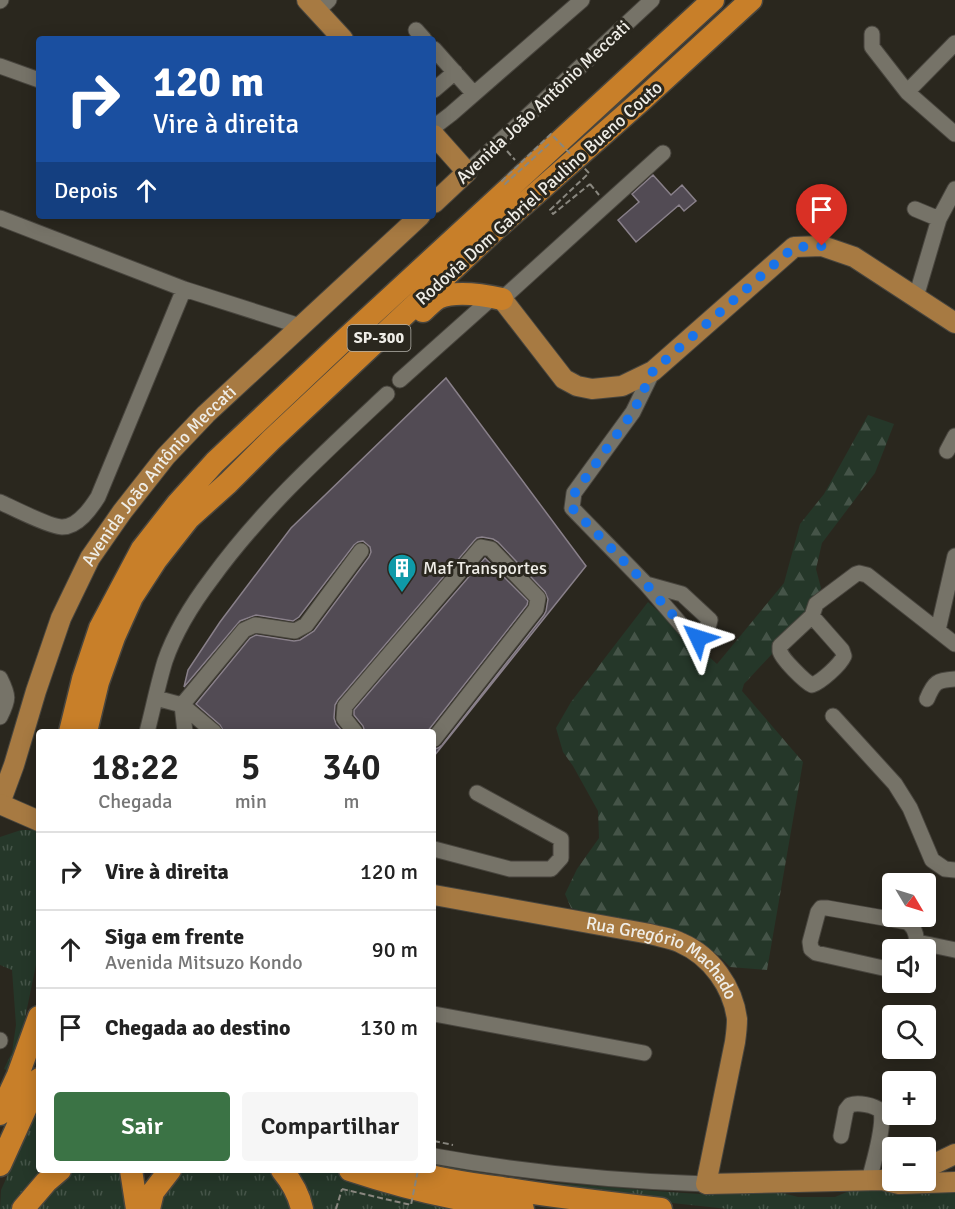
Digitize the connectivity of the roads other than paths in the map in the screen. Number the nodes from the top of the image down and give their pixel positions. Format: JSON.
{"nodes":[{"id":1,"x":582,"y":0,"type":"edge"},
{"id":2,"x":652,"y":0,"type":"edge"},
{"id":3,"x":713,"y":0,"type":"edge"},
{"id":4,"x":751,"y":0,"type":"edge"},
{"id":5,"x":756,"y":0,"type":"edge"},
{"id":6,"x":318,"y":4,"type":"edge"},
{"id":7,"x":727,"y":23,"type":"junction"},
{"id":8,"x":872,"y":34,"type":"dead end"},
{"id":9,"x":341,"y":36,"type":"edge"},
{"id":10,"x":955,"y":43,"type":"edge"},
{"id":11,"x":436,"y":51,"type":"edge"},
{"id":12,"x":0,"y":66,"type":"edge"},
{"id":13,"x":455,"y":72,"type":"junction"},
{"id":14,"x":36,"y":79,"type":"edge"},
{"id":15,"x":436,"y":88,"type":"edge"},
{"id":16,"x":907,"y":92,"type":"junction"},
{"id":17,"x":474,"y":94,"type":"junction"},
{"id":18,"x":436,"y":125,"type":"edge"},
{"id":19,"x":955,"y":134,"type":"edge"},
{"id":20,"x":436,"y":137,"type":"edge"},
{"id":21,"x":663,"y":153,"type":"dead end"},
{"id":22,"x":467,"y":172,"type":"junction"},
{"id":23,"x":955,"y":189,"type":"edge"},
{"id":24,"x":436,"y":201,"type":"edge"},
{"id":25,"x":915,"y":209,"type":"dead end"},
{"id":26,"x":417,"y":219,"type":"edge"},
{"id":27,"x":939,"y":219,"type":"junction"},
{"id":28,"x":2,"y":224,"type":"edge"},
{"id":29,"x":184,"y":289,"type":"junction"},
{"id":30,"x":916,"y":297,"type":"junction"},
{"id":31,"x":498,"y":298,"type":"junction"},
{"id":32,"x":955,"y":323,"type":"edge"},
{"id":33,"x":300,"y":326,"type":"junction"},
{"id":34,"x":350,"y":366,"type":"junction"},
{"id":35,"x":653,"y":371,"type":"junction"},
{"id":36,"x":400,"y":380,"type":"dead end"},
{"id":37,"x":387,"y":394,"type":"dead end"},
{"id":38,"x":955,"y":436,"type":"edge"},
{"id":39,"x":947,"y":451,"type":"dead end"},
{"id":40,"x":228,"y":483,"type":"junction"},
{"id":41,"x":0,"y":502,"type":"edge"},
{"id":42,"x":361,"y":551,"type":"dead end"},
{"id":43,"x":955,"y":556,"type":"edge"},
{"id":44,"x":646,"y":584,"type":"dead end"},
{"id":45,"x":812,"y":616,"type":"junction"},
{"id":46,"x":938,"y":630,"type":"junction"},
{"id":47,"x":955,"y":644,"type":"edge"},
{"id":48,"x":0,"y":678,"type":"edge"},
{"id":49,"x":955,"y":679,"type":"edge"},
{"id":50,"x":156,"y":698,"type":"junction"},
{"id":51,"x":927,"y":699,"type":"dead end"},
{"id":52,"x":182,"y":705,"type":"junction"},
{"id":53,"x":833,"y":716,"type":"dead end"},
{"id":54,"x":0,"y":717,"type":"edge"},
{"id":55,"x":71,"y":729,"type":"edge"},
{"id":56,"x":87,"y":729,"type":"edge"},
{"id":57,"x":103,"y":729,"type":"edge"},
{"id":58,"x":148,"y":729,"type":"edge"},
{"id":59,"x":184,"y":729,"type":"edge"},
{"id":60,"x":210,"y":729,"type":"edge"},
{"id":61,"x":353,"y":729,"type":"edge"},
{"id":62,"x":436,"y":736,"type":"edge"},
{"id":63,"x":477,"y":793,"type":"dead end"},
{"id":64,"x":0,"y":803,"type":"edge"},
{"id":65,"x":36,"y":820,"type":"edge"},
{"id":66,"x":436,"y":850,"type":"edge"},
{"id":67,"x":955,"y":870,"type":"edge"},
{"id":68,"x":436,"y":895,"type":"edge"},
{"id":69,"x":915,"y":939,"type":"edge"},
{"id":70,"x":936,"y":948,"type":"edge"},
{"id":71,"x":955,"y":950,"type":"edge"},
{"id":72,"x":882,"y":968,"type":"edge"},
{"id":73,"x":436,"y":1014,"type":"edge"},
{"id":74,"x":36,"y":1026,"type":"edge"},
{"id":75,"x":644,"y":1053,"type":"dead end"},
{"id":76,"x":36,"y":1086,"type":"edge"},
{"id":77,"x":0,"y":1095,"type":"edge"},
{"id":78,"x":0,"y":1114,"type":"edge"},
{"id":79,"x":841,"y":1136,"type":"dead end"},
{"id":80,"x":955,"y":1154,"type":"edge"},
{"id":81,"x":436,"y":1156,"type":"edge"},
{"id":82,"x":936,"y":1163,"type":"edge"},
{"id":83,"x":0,"y":1165,"type":"edge"},
{"id":84,"x":57,"y":1173,"type":"edge"},
{"id":85,"x":132,"y":1173,"type":"edge"},
{"id":86,"x":168,"y":1173,"type":"edge"},
{"id":87,"x":284,"y":1173,"type":"edge"},
{"id":88,"x":416,"y":1173,"type":"edge"},
{"id":89,"x":346,"y":1179,"type":"edge"},
{"id":90,"x":881,"y":1179,"type":"edge"},
{"id":91,"x":955,"y":1182,"type":"edge"},
{"id":92,"x":706,"y":1184,"type":"junction"},
{"id":93,"x":140,"y":1204,"type":"edge"},
{"id":94,"x":23,"y":1209,"type":"edge"},
{"id":95,"x":302,"y":1209,"type":"edge"},
{"id":96,"x":523,"y":1209,"type":"edge"},
{"id":97,"x":661,"y":1209,"type":"edge"}],
"edges":[{"from":1,"to":17,"type":"street"},
{"from":2,"to":22,"type":"street","name":"Avenida João Antônio Meccati"},
{"from":3,"to":55,"type":"highway","name":"Rodovia Dom Gabriel Paulino Bueno Couto","number":"SP-300"},
{"from":4,"to":7,"type":"highway","name":"Rodovia Dom Gabriel Paulino Bueno Couto","number":"SP-300"},
{"from":5,"to":7,"type":"highway"},
{"from":6,"to":9,"type":"main road"},
{"from":7,"to":34,"type":"highway","name":"Rodovia Dom Gabriel Paulino Bueno Couto","number":"SP-300"},
{"from":8,"to":16,"type":"street"},
{"from":10,"to":16,"type":"street"},
{"from":11,"to":13,"type":"street"},
{"from":12,"to":14,"type":"street"},
{"from":13,"to":15,"type":"street"},
{"from":13,"to":17,"type":"street"},
{"from":16,"to":19,"type":"street"},
{"from":17,"to":18,"type":"street"},
{"from":20,"to":22,"type":"main road"},
{"from":21,"to":31,"type":"street"},
{"from":22,"to":24,"type":"main road","name":"Avenida João Antônio Meccati"},
{"from":23,"to":27,"type":"street"},
{"from":25,"to":27,"type":"street"},
{"from":26,"to":33,"type":"main road","name":"Avenida João Antônio Meccati"},
{"from":27,"to":30,"type":"street"},
{"from":28,"to":29,"type":"street"},
{"from":29,"to":33,"type":"street"},
{"from":29,"to":41,"type":"street"},
{"from":30,"to":32,"type":"main road"},
{"from":30,"to":35,"type":"main road"},
{"from":31,"to":34,"type":"highway"},
{"from":31,"to":35,"type":"main road"},
{"from":31,"to":36,"type":"street"},
{"from":33,"to":64,"type":"main road","name":"Avenida João Antônio Meccati"},
{"from":34,"to":40,"type":"highway","name":"Rodovia Dom Gabriel Paulino Bueno Couto","number":"SP-300"},
{"from":35,"to":44,"type":"street"},
{"from":37,"to":50,"type":"street"},
{"from":38,"to":39,"type":"street"},
{"from":40,"to":56,"type":"highway","name":"Rodovia Dom Gabriel Paulino Bueno Couto","number":"SP-300"},
{"from":40,"to":57,"type":"highway"},
{"from":42,"to":52,"type":"street"},
{"from":43,"to":46,"type":"street"},
{"from":45,"to":45,"type":"street"},
{"from":45,"to":46,"type":"street"},
{"from":46,"to":47,"type":"street"},
{"from":48,"to":54,"type":"street"},
{"from":49,"to":51,"type":"street"},
{"from":50,"to":52,"type":"street"},
{"from":50,"to":58,"type":"street"},
{"from":52,"to":59,"type":"street"},
{"from":52,"to":60,"type":"street"},
{"from":53,"to":67,"type":"street"},
{"from":61,"to":62,"type":"street"},
{"from":63,"to":66,"type":"street"},
{"from":64,"to":65,"type":"main road"},
{"from":68,"to":92,"type":"main road","name":"Rua Gregório Machado"},
{"from":69,"to":72,"type":"street"},
{"from":70,"to":71,"type":"street"},
{"from":73,"to":75,"type":"street"},
{"from":74,"to":77,"type":"main road"},
{"from":74,"to":78,"type":"highway"},
{"from":76,"to":83,"type":"highway"},
{"from":79,"to":90,"type":"street"},
{"from":80,"to":82,"type":"main road"},
{"from":81,"to":92,"type":"street"},
{"from":84,"to":94,"type":"highway"},
{"from":85,"to":93,"type":"highway"},
{"from":86,"to":93,"type":"highway"},
{"from":87,"to":95,"type":"highway"},
{"from":88,"to":97,"type":"highway"},
{"from":89,"to":96,"type":"highway"},
{"from":90,"to":91,"type":"main road"},
{"from":90,"to":92,"type":"main road"}]}
